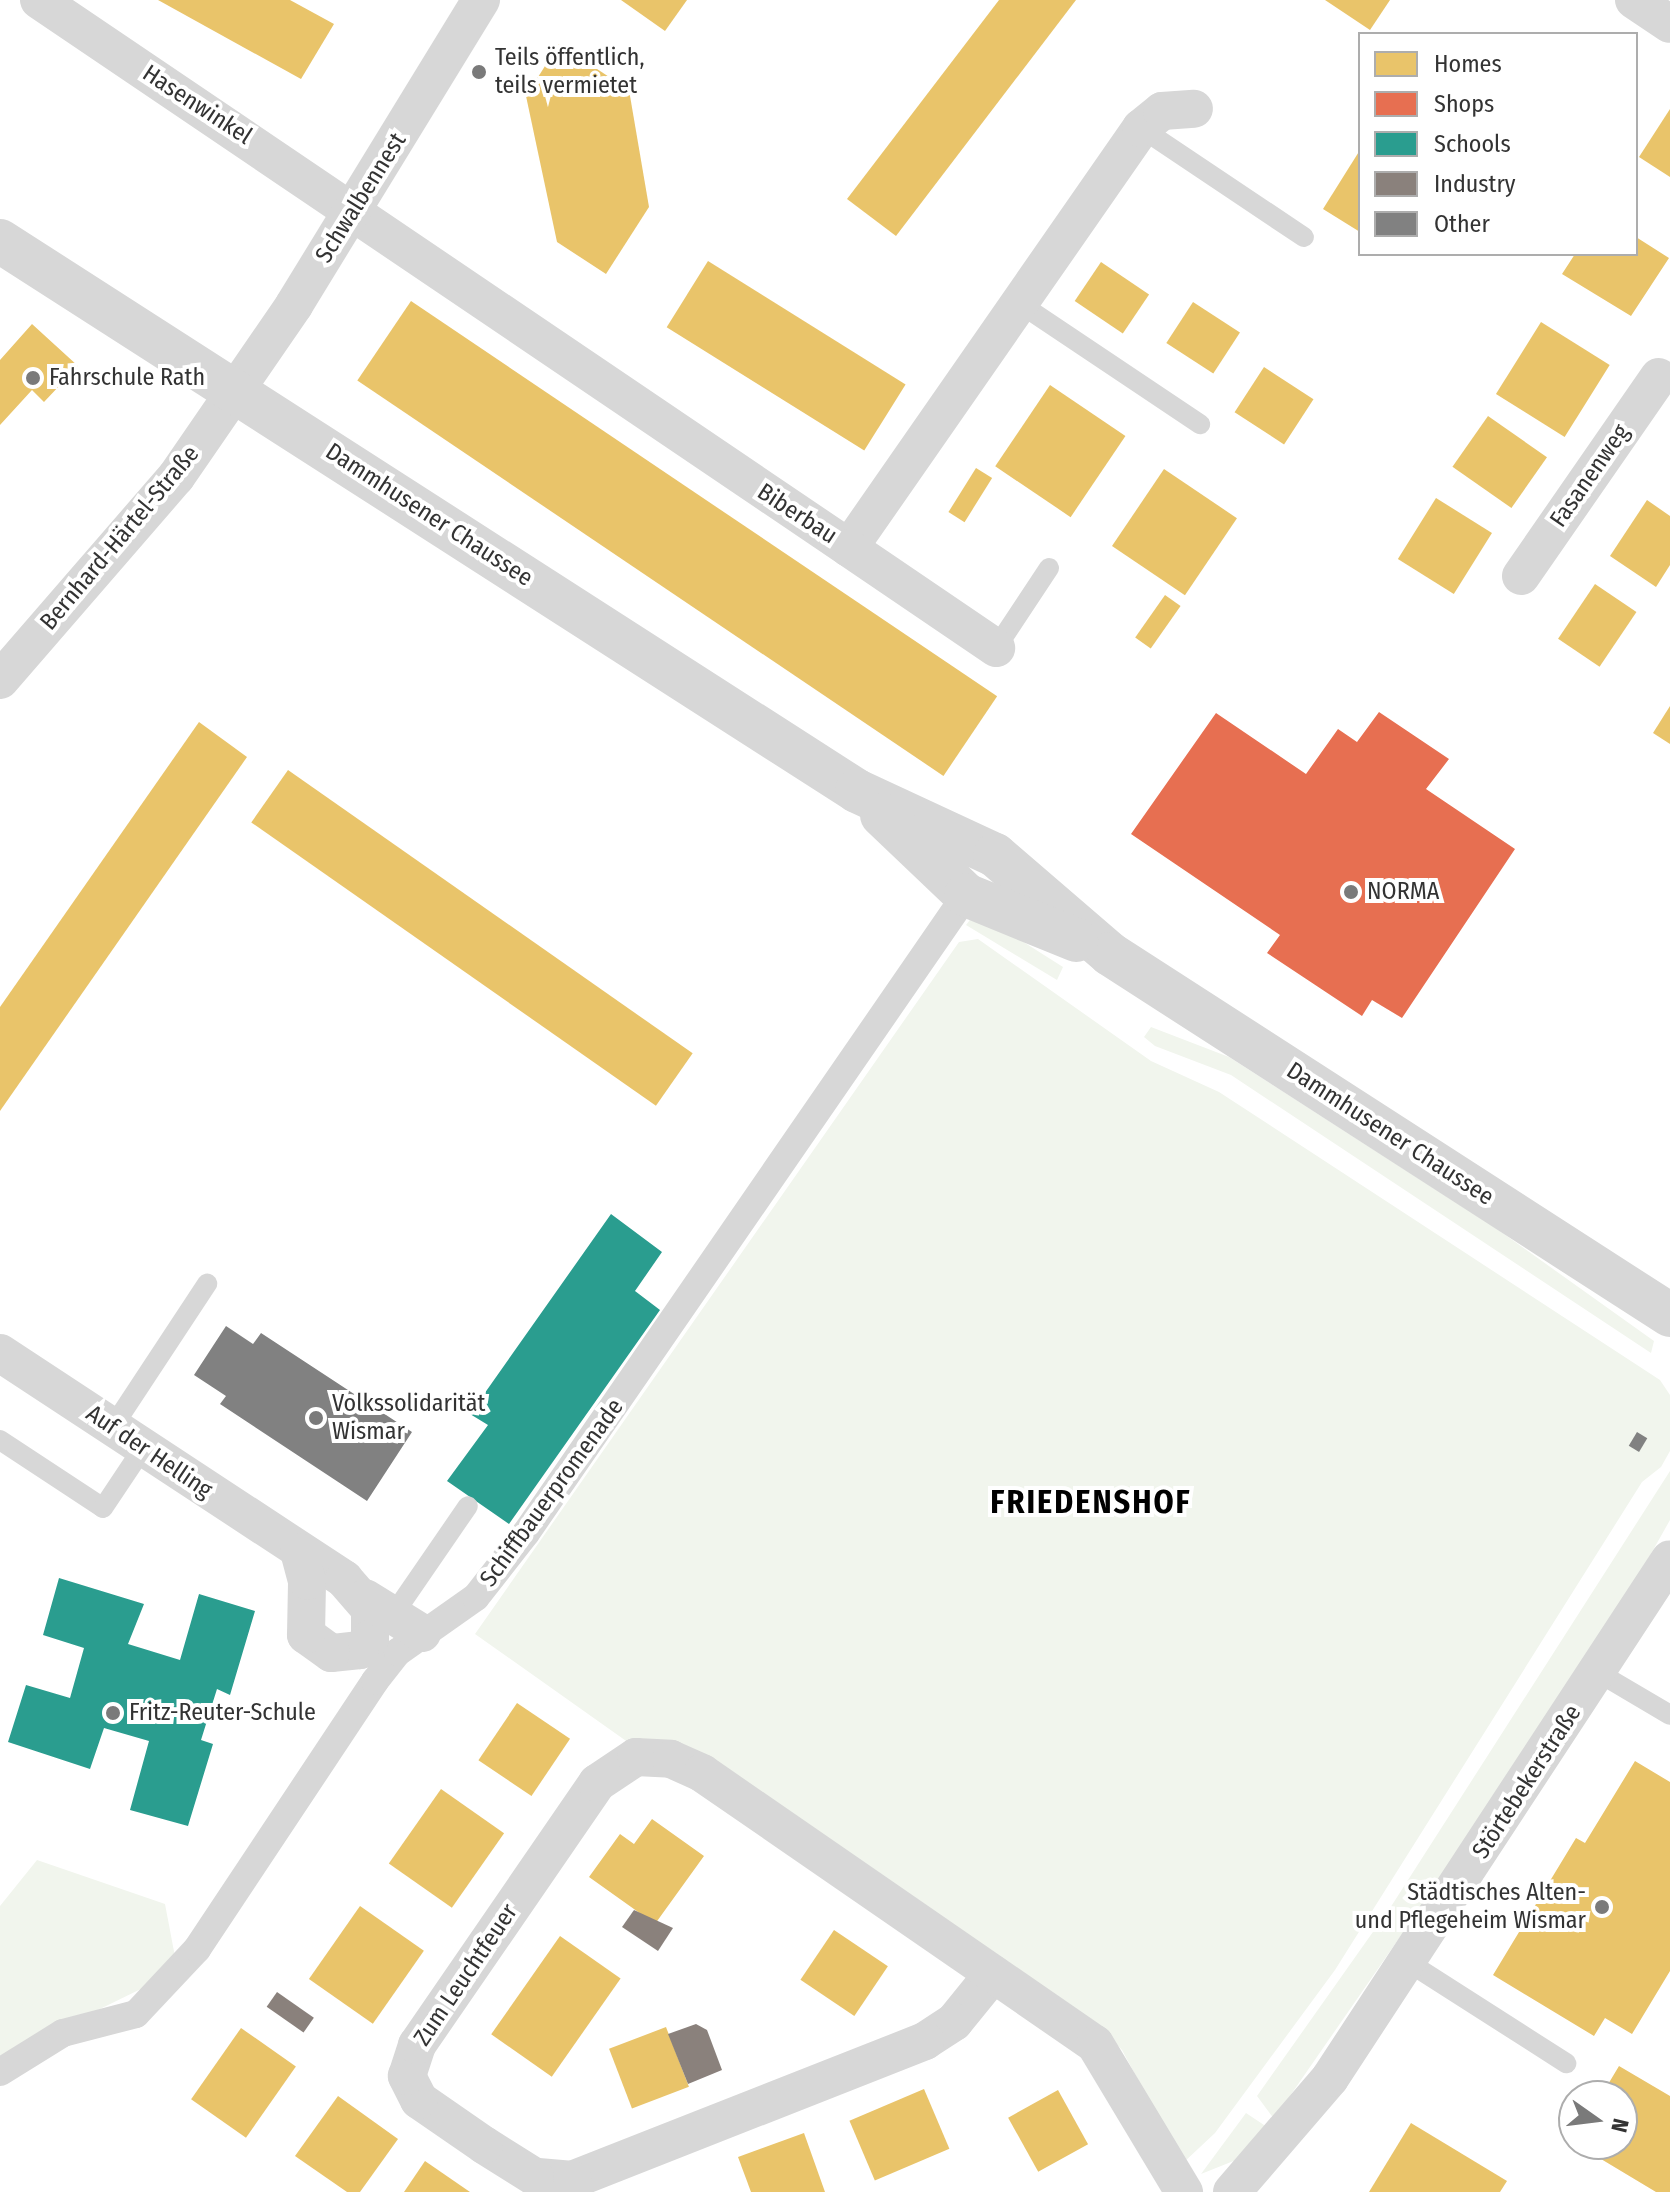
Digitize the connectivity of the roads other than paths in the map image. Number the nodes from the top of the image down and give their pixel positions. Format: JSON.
{"nodes":[{"id":1,"x":39,"y":0,"type":"edge"},
{"id":2,"x":481,"y":0,"type":"edge"},
{"id":3,"x":1634,"y":0,"type":"edge"},
{"id":4,"x":1670,"y":24,"type":"edge"},
{"id":5,"x":1194,"y":109,"type":"dead end"},
{"id":6,"x":1141,"y":128,"type":"junction"},
{"id":7,"x":352,"y":213,"type":"junction"},
{"id":8,"x":1304,"y":237,"type":"dead end"},
{"id":9,"x":0,"y":241,"type":"edge"},
{"id":10,"x":1019,"y":303,"type":"junction"},
{"id":11,"x":1666,"y":374,"type":"edge"},
{"id":12,"x":235,"y":392,"type":"junction"},
{"id":13,"x":1200,"y":424,"type":"dead end"},
{"id":14,"x":849,"y":548,"type":"junction"},
{"id":15,"x":1049,"y":568,"type":"dead end"},
{"id":16,"x":1521,"y":576,"type":"dead end"},
{"id":17,"x":996,"y":648,"type":"joint"},
{"id":18,"x":0,"y":680,"type":"edge"},
{"id":19,"x":857,"y":791,"type":"junction"},
{"id":20,"x":966,"y":895,"type":"junction"},
{"id":21,"x":1110,"y":954,"type":"junction"},
{"id":22,"x":207,"y":1284,"type":"dead end"},
{"id":23,"x":1670,"y":1315,"type":"edge"},
{"id":24,"x":0,"y":1353,"type":"edge"},
{"id":25,"x":127,"y":1438,"type":"junction"},
{"id":26,"x":0,"y":1440,"type":"edge"},
{"id":27,"x":468,"y":1506,"type":"dead end"},
{"id":28,"x":299,"y":1552,"type":"junction"},
{"id":29,"x":1670,"y":1559,"type":"edge"},
{"id":30,"x":394,"y":1615,"type":"junction"},
{"id":31,"x":1599,"y":1673,"type":"junction"},
{"id":32,"x":1670,"y":1714,"type":"edge"},
{"id":33,"x":1408,"y":1962,"type":"junction"},
{"id":34,"x":993,"y":1974,"type":"junction"},
{"id":35,"x":1566,"y":2063,"type":"dead end"},
{"id":36,"x":0,"y":2072,"type":"edge"},
{"id":37,"x":1184,"y":2192,"type":"edge"},
{"id":38,"x":1232,"y":2192,"type":"edge"}],
"edges":[{"from":1,"to":7,"type":"street","name":"Hasenwinkel"},
{"from":2,"to":7,"type":"street","name":"Schwalbennest"},
{"from":3,"to":4,"type":"street"},
{"from":5,"to":6,"type":"street","name":"Biberbau"},
{"from":6,"to":8,"type":"lane"},
{"from":6,"to":10,"type":"street","name":"Biberbau"},
{"from":7,"to":12,"type":"street","name":"Schwalbennest"},
{"from":7,"to":14,"type":"street","name":"Biberbau"},
{"from":9,"to":12,"type":"street","name":"Dammhusener Chaussee"},
{"from":10,"to":13,"type":"lane"},
{"from":10,"to":14,"type":"street","name":"Biberbau"},
{"from":11,"to":16,"type":"street","name":"Fasanenweg"},
{"from":12,"to":18,"type":"street","name":"Bernhard-Härtel-Straße"},
{"from":12,"to":19,"type":"street","name":"Dammhusener Chaussee"},
{"from":14,"to":17,"type":"street"},
{"from":15,"to":17,"type":"lane"},
{"from":19,"to":20,"type":"street","name":"Dammhusener Chaussee"},
{"from":19,"to":21,"type":"street","name":"Dammhusener Chaussee"},
{"from":20,"to":21,"type":"street","name":"Dammhusener Chaussee"},
{"from":20,"to":30,"type":"street","name":"Schiffbauerpromenade"},
{"from":21,"to":23,"type":"street","name":"Dammhusener Chaussee"},
{"from":22,"to":25,"type":"lane"},
{"from":24,"to":25,"type":"street","name":"Auf der Helling"},
{"from":25,"to":26,"type":"lane"},
{"from":25,"to":28,"type":"street","name":"Auf der Helling"},
{"from":27,"to":30,"type":"lane"},
{"from":28,"to":30,"type":"street","name":"Auf der Helling"},
{"from":28,"to":30,"type":"street"},
{"from":29,"to":31,"type":"street","name":"Störtebekerstraße"},
{"from":30,"to":36,"type":"street","name":"Schiffbauerpromenade"},
{"from":31,"to":32,"type":"lane"},
{"from":31,"to":33,"type":"street","name":"Störtebekerstraße"},
{"from":33,"to":35,"type":"lane"},
{"from":33,"to":38,"type":"street","name":"Störtebekerstraße"},
{"from":34,"to":34,"type":"street","name":"Zum Leuchtfeuer"},
{"from":34,"to":37,"type":"street","name":"Zum Leuchtfeuer"}]}
